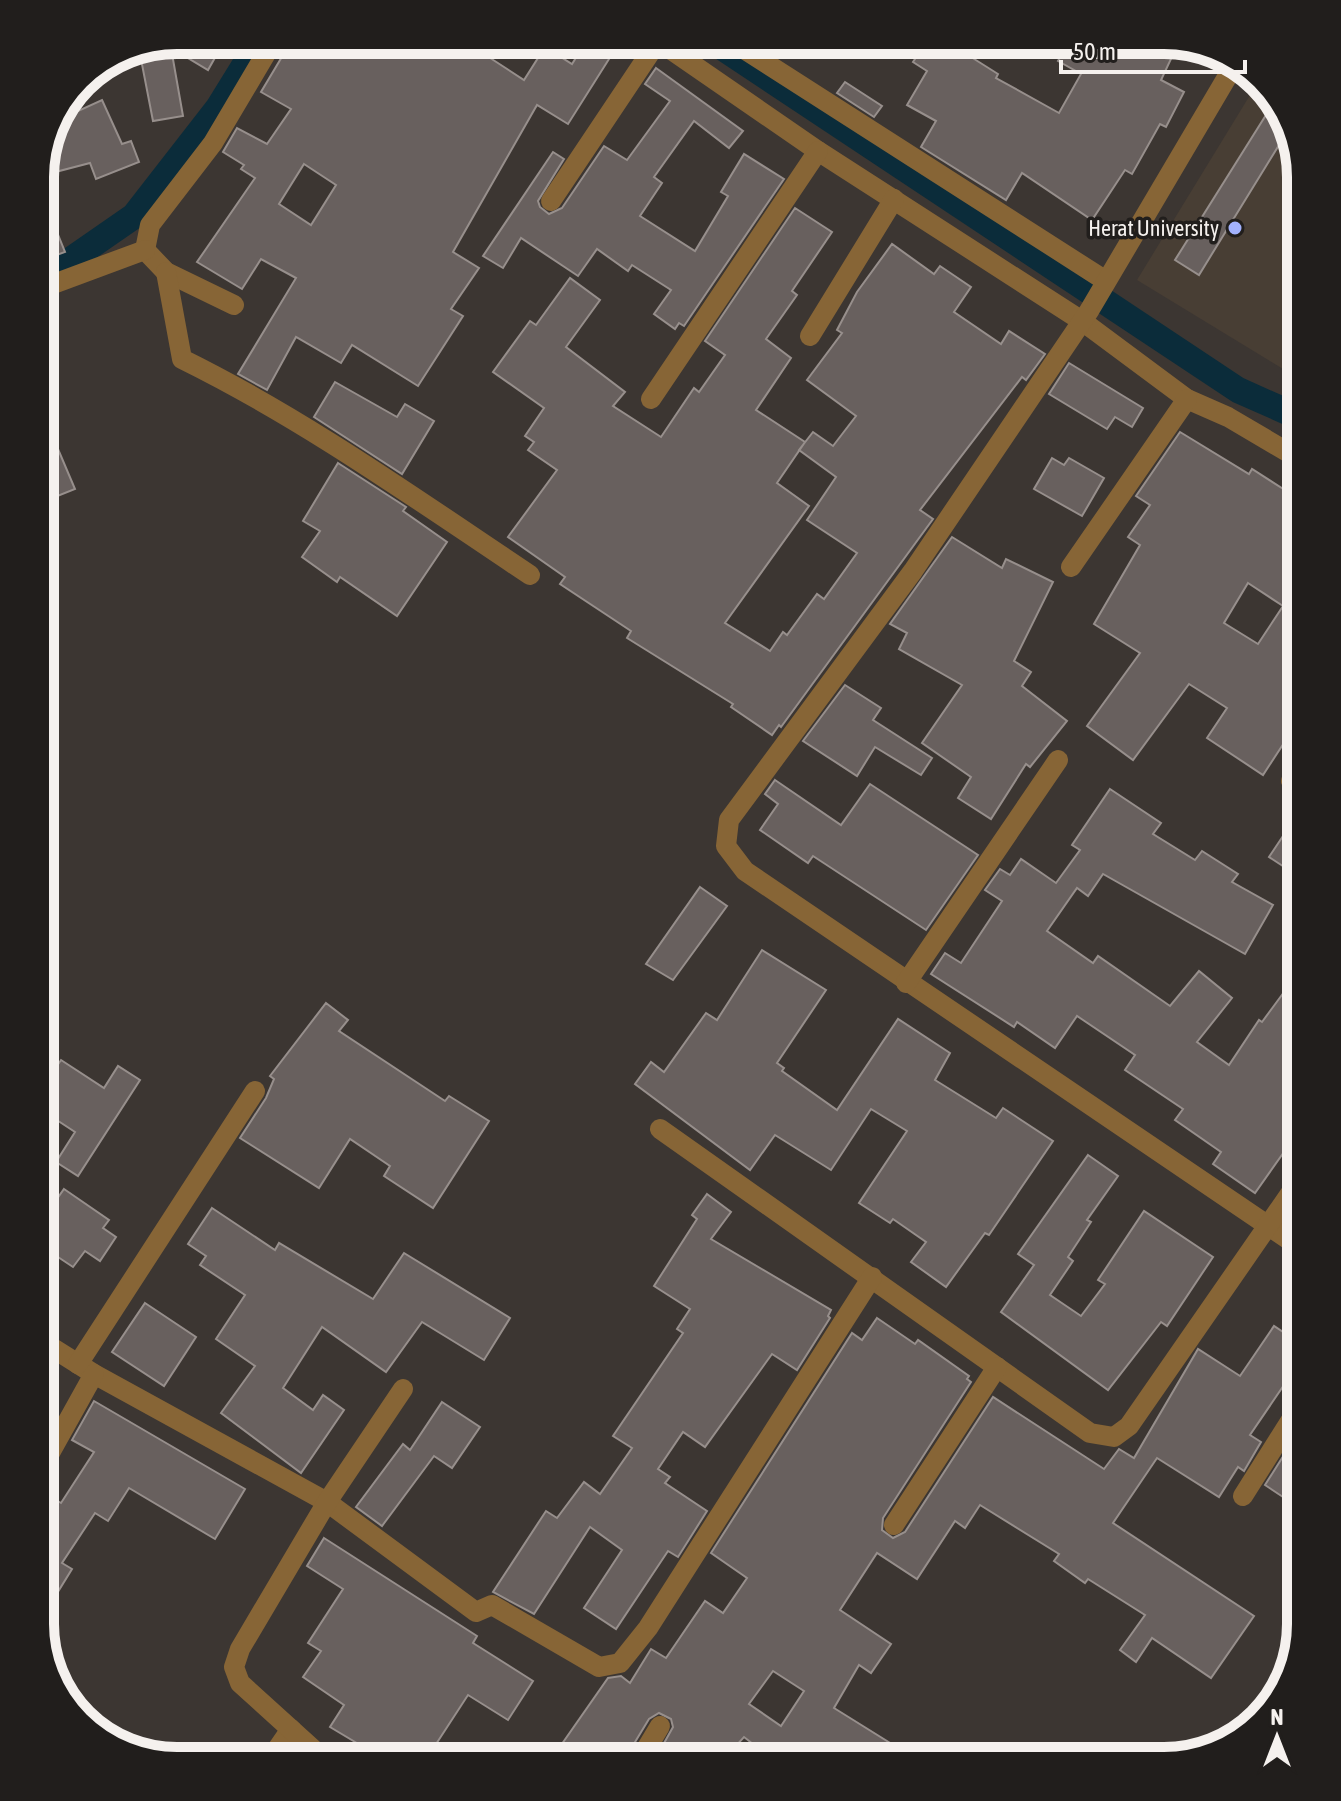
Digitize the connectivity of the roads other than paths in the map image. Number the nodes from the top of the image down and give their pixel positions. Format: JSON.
{"nodes":[{"id":1,"x":266,"y":54,"type":"edge"},
{"id":2,"x":648,"y":54,"type":"edge"},
{"id":3,"x":676,"y":54,"type":"edge"},
{"id":4,"x":752,"y":54,"type":"edge"},
{"id":5,"x":1229,"y":74,"type":"edge"},
{"id":6,"x":818,"y":151,"type":"junction"},
{"id":7,"x":894,"y":199,"type":"junction"},
{"id":8,"x":551,"y":201,"type":"dead end"},
{"id":9,"x":145,"y":250,"type":"junction"},
{"id":10,"x":166,"y":272,"type":"junction"},
{"id":11,"x":1106,"y":281,"type":"junction"},
{"id":12,"x":54,"y":284,"type":"edge"},
{"id":13,"x":234,"y":305,"type":"dead end"},
{"id":14,"x":1086,"y":316,"type":"junction"},
{"id":15,"x":810,"y":336,"type":"dead end"},
{"id":16,"x":651,"y":399,"type":"dead end"},
{"id":17,"x":1187,"y":399,"type":"junction"},
{"id":18,"x":1287,"y":452,"type":"edge"},
{"id":19,"x":1071,"y":567,"type":"dead end"},
{"id":20,"x":530,"y":575,"type":"dead end"},
{"id":21,"x":1058,"y":760,"type":"dead end"},
{"id":22,"x":906,"y":983,"type":"junction"},
{"id":23,"x":255,"y":1091,"type":"dead end"},
{"id":24,"x":660,"y":1129,"type":"dead end"},
{"id":25,"x":1287,"y":1198,"type":"edge"},
{"id":26,"x":1267,"y":1227,"type":"junction"},
{"id":27,"x":1287,"y":1239,"type":"edge"},
{"id":28,"x":872,"y":1277,"type":"junction"},
{"id":29,"x":54,"y":1349,"type":"edge"},
{"id":30,"x":997,"y":1367,"type":"junction"},
{"id":31,"x":86,"y":1369,"type":"junction"},
{"id":32,"x":403,"y":1389,"type":"dead end"},
{"id":33,"x":1287,"y":1426,"type":"edge"},
{"id":34,"x":54,"y":1440,"type":"edge"},
{"id":35,"x":1243,"y":1496,"type":"dead end"},
{"id":36,"x":327,"y":1502,"type":"junction"},
{"id":37,"x":894,"y":1525,"type":"dead end"},
{"id":38,"x":660,"y":1726,"type":"dead end"},
{"id":39,"x":291,"y":1729,"type":"junction"},
{"id":40,"x":279,"y":1747,"type":"edge"},
{"id":41,"x":311,"y":1747,"type":"edge"},
{"id":42,"x":647,"y":1747,"type":"edge"}],
"edges":[{"from":1,"to":9,"type":"street"},
{"from":2,"to":8,"type":"street"},
{"from":3,"to":6,"type":"street"},
{"from":4,"to":11,"type":"street"},
{"from":5,"to":11,"type":"street"},
{"from":6,"to":7,"type":"street"},
{"from":6,"to":16,"type":"street"},
{"from":7,"to":14,"type":"street"},
{"from":7,"to":15,"type":"street"},
{"from":9,"to":10,"type":"street"},
{"from":9,"to":12,"type":"street"},
{"from":10,"to":13,"type":"street"},
{"from":10,"to":20,"type":"street"},
{"from":11,"to":14,"type":"street"},
{"from":14,"to":17,"type":"street"},
{"from":14,"to":22,"type":"street"},
{"from":17,"to":18,"type":"street"},
{"from":17,"to":19,"type":"street"},
{"from":21,"to":22,"type":"street"},
{"from":22,"to":26,"type":"street"},
{"from":23,"to":31,"type":"street"},
{"from":24,"to":28,"type":"street"},
{"from":25,"to":26,"type":"street"},
{"from":26,"to":27,"type":"street"},
{"from":26,"to":30,"type":"street"},
{"from":28,"to":30,"type":"street"},
{"from":28,"to":36,"type":"street"},
{"from":29,"to":31,"type":"street"},
{"from":30,"to":37,"type":"street"},
{"from":31,"to":34,"type":"street"},
{"from":31,"to":36,"type":"street"},
{"from":32,"to":36,"type":"street"},
{"from":33,"to":35,"type":"street"},
{"from":36,"to":39,"type":"street"},
{"from":38,"to":42,"type":"street"},
{"from":39,"to":40,"type":"street"},
{"from":39,"to":41,"type":"street"}]}
